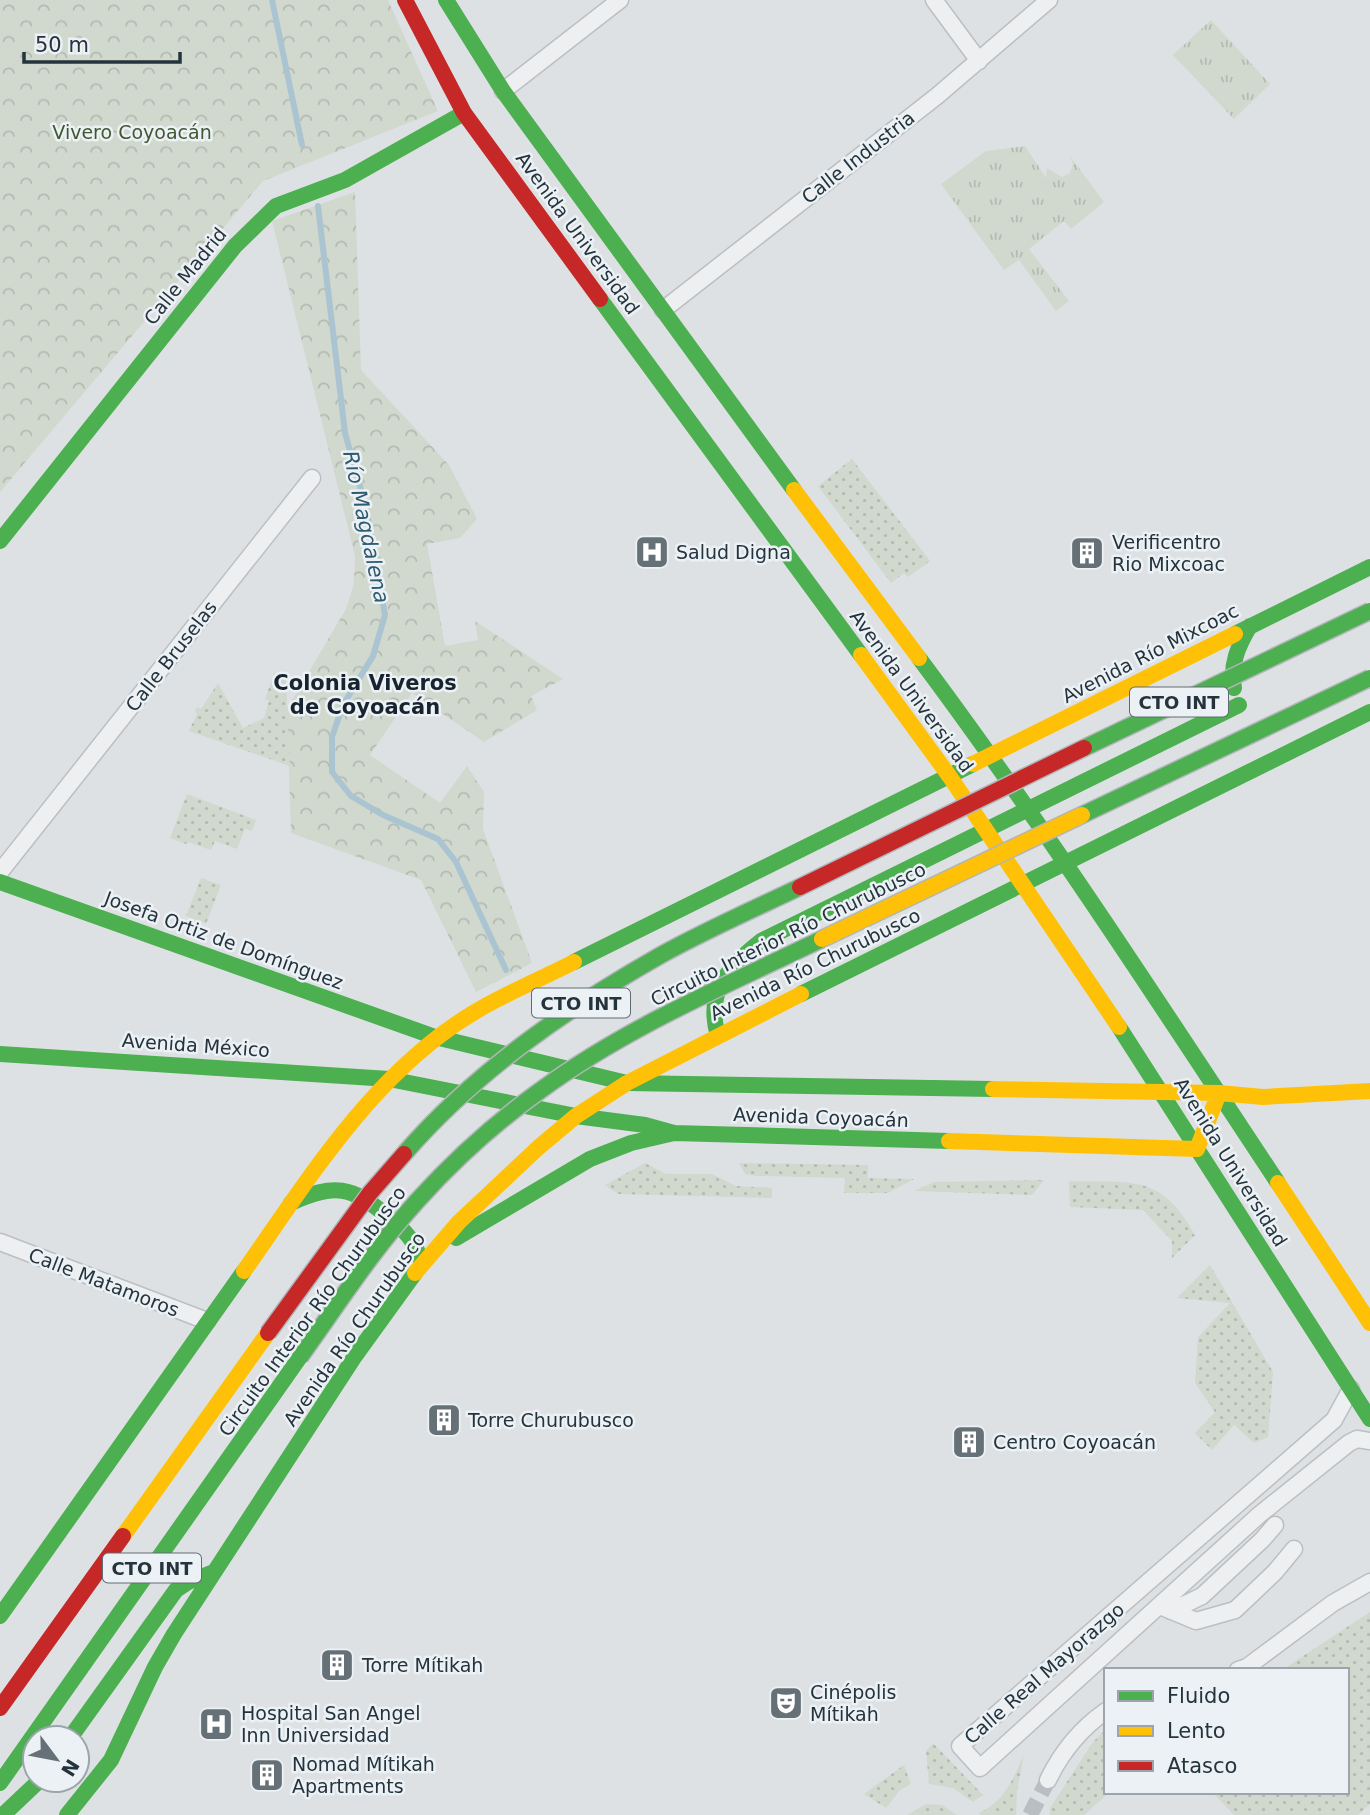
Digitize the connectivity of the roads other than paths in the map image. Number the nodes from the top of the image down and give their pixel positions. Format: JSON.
{"nodes":[{"id":1,"x":405,"y":0,"type":"edge"},
{"id":2,"x":446,"y":0,"type":"edge"},
{"id":3,"x":620,"y":0,"type":"edge"},
{"id":4,"x":934,"y":0,"type":"edge"},
{"id":5,"x":1049,"y":0,"type":"edge"},
{"id":6,"x":979,"y":61,"type":"junction"},
{"id":7,"x":503,"y":91,"type":"junction"},
{"id":8,"x":464,"y":113,"type":"junction"},
{"id":9,"x":663,"y":310,"type":"junction"},
{"id":10,"x":312,"y":478,"type":"dead end"},
{"id":11,"x":0,"y":541,"type":"edge"},
{"id":12,"x":1370,"y":567,"type":"edge"},
{"id":13,"x":1370,"y":611,"type":"edge"},
{"id":14,"x":1250,"y":626,"type":"junction"},
{"id":15,"x":1370,"y":678,"type":"edge"},
{"id":16,"x":1239,"y":705,"type":"junction"},
{"id":17,"x":1370,"y":712,"type":"edge"},
{"id":18,"x":1296,"y":747,"type":"junction"},
{"id":19,"x":992,"y":756,"type":"junction"},
{"id":20,"x":950,"y":777,"type":"junction"},
{"id":21,"x":1030,"y":810,"type":"junction"},
{"id":22,"x":988,"y":831,"type":"junction"},
{"id":23,"x":1066,"y":862,"type":"junction"},
{"id":24,"x":0,"y":872,"type":"edge"},
{"id":25,"x":0,"y":882,"type":"edge"},
{"id":26,"x":1024,"y":883,"type":"junction"},
{"id":27,"x":718,"y":1036,"type":"junction"},
{"id":28,"x":435,"y":1037,"type":"junction"},
{"id":29,"x":0,"y":1054,"type":"edge"},
{"id":30,"x":389,"y":1079,"type":"junction"},
{"id":31,"x":627,"y":1083,"type":"junction"},
{"id":32,"x":1370,"y":1091,"type":"edge"},
{"id":33,"x":1163,"y":1093,"type":"junction"},
{"id":34,"x":1219,"y":1093,"type":"junction"},
{"id":35,"x":576,"y":1116,"type":"junction"},
{"id":36,"x":674,"y":1133,"type":"junction"},
{"id":37,"x":1197,"y":1149,"type":"junction"},
{"id":38,"x":291,"y":1203,"type":"junction"},
{"id":39,"x":0,"y":1242,"type":"edge"},
{"id":40,"x":427,"y":1258,"type":"junction"},
{"id":41,"x":207,"y":1321,"type":"junction"},
{"id":42,"x":1370,"y":1323,"type":"edge"},
{"id":43,"x":1351,"y":1389,"type":"junction"},
{"id":44,"x":1370,"y":1419,"type":"edge"},
{"id":45,"x":1370,"y":1441,"type":"edge"},
{"id":46,"x":1245,"y":1499,"type":"junction"},
{"id":47,"x":1259,"y":1515,"type":"junction"},
{"id":48,"x":1275,"y":1525,"type":"dead end"},
{"id":49,"x":1294,"y":1549,"type":"dead end"},
{"id":50,"x":214,"y":1572,"type":"junction"},
{"id":51,"x":1370,"y":1582,"type":"edge"},
{"id":52,"x":1165,"y":1608,"type":"junction"},
{"id":53,"x":0,"y":1615,"type":"edge"},
{"id":54,"x":1244,"y":1668,"type":"edge"},
{"id":55,"x":0,"y":1708,"type":"edge"},
{"id":56,"x":1104,"y":1712,"type":"edge"},
{"id":57,"x":80,"y":1724,"type":"edge"},
{"id":58,"x":1048,"y":1780,"type":"tunnel mouth"},
{"id":59,"x":0,"y":1783,"type":"edge"},
{"id":60,"x":27,"y":1794,"type":"edge"},
{"id":61,"x":3,"y":1815,"type":"edge"},
{"id":62,"x":67,"y":1815,"type":"edge"}],
"edges":[{"from":1,"to":8,"type":"main road","name":"Avenida Universidad"},
{"from":2,"to":7,"type":"main road","name":"Avenida Universidad"},
{"from":3,"to":7,"type":"street"},
{"from":4,"to":6,"type":"street"},
{"from":5,"to":6,"type":"street","name":"Calle Industria"},
{"from":6,"to":9,"type":"street","name":"Calle Industria"},
{"from":7,"to":9,"type":"main road","name":"Avenida Universidad"},
{"from":8,"to":11,"type":"main road","name":"Calle Madrid"},
{"from":8,"to":20,"type":"main road","name":"Avenida Universidad"},
{"from":9,"to":19,"type":"main road","name":"Avenida Universidad"},
{"from":10,"to":24,"type":"street","name":"Calle Bruselas"},
{"from":12,"to":14,"type":"main road","name":"Avenida Río Mixcoac","number":"CTO INT"},
{"from":13,"to":55,"type":"main road","name":"Circuito Interior Río Churubusco","number":"CTO INT","bridge":true},
{"from":14,"to":16,"type":"main road"},
{"from":14,"to":19,"type":"main road","name":"Avenida Río Mixcoac","number":"CTO INT"},
{"from":15,"to":59,"type":"main road","name":"Circuito Interior Río Churubusco","number":"CTO INT","bridge":true},
{"from":16,"to":18,"type":"main road"},
{"from":16,"to":21,"type":"main road"},
{"from":17,"to":18,"type":"main road","number":"CTO INT"},
{"from":18,"to":23,"type":"main road","number":"CTO INT"},
{"from":19,"to":20,"type":"main road","name":"Avenida Río Mixcoac","number":"CTO INT"},
{"from":19,"to":21,"type":"main road","name":"Avenida Universidad"},
{"from":20,"to":22,"type":"main road","name":"Avenida Universidad"},
{"from":20,"to":28,"type":"main road","number":"CTO INT"},
{"from":21,"to":22,"type":"main road"},
{"from":21,"to":23,"type":"main road","name":"Avenida Universidad"},
{"from":22,"to":26,"type":"main road","name":"Avenida Universidad"},
{"from":22,"to":27,"type":"main road"},
{"from":23,"to":26,"type":"main road","name":"Avenida Río Churubusco","number":"CTO INT"},
{"from":23,"to":34,"type":"main road","name":"Avenida Universidad"},
{"from":25,"to":28,"type":"main road","name":"Josefa Ortiz de Domínguez"},
{"from":26,"to":27,"type":"main road","name":"Avenida Río Churubusco","number":"CTO INT"},
{"from":26,"to":33,"type":"main road","name":"Avenida Universidad"},
{"from":27,"to":31,"type":"main road","name":"Avenida Río Churubusco","number":"CTO INT"},
{"from":28,"to":30,"type":"main road","number":"CTO INT"},
{"from":28,"to":31,"type":"main road","name":"Avenida Coyoacán"},
{"from":29,"to":30,"type":"main road","name":"Avenida México"},
{"from":30,"to":35,"type":"main road","name":"Avenida Coyoacán"},
{"from":30,"to":38,"type":"main road","number":"CTO INT"},
{"from":31,"to":33,"type":"main road","name":"Avenida Coyoacán"},
{"from":31,"to":35,"type":"main road","name":"Avenida Río Churubusco","number":"CTO INT"},
{"from":32,"to":34,"type":"main road","name":"Avenida Coyoacán"},
{"from":33,"to":34,"type":"main road","name":"Avenida Coyoacán"},
{"from":33,"to":37,"type":"main road","name":"Avenida Universidad"},
{"from":34,"to":37,"type":"main road"},
{"from":34,"to":42,"type":"main road","name":"Avenida Universidad"},
{"from":35,"to":36,"type":"main road","name":"Avenida Coyoacán"},
{"from":35,"to":40,"type":"main road","name":"Avenida Río Churubusco","number":"CTO INT"},
{"from":36,"to":37,"type":"main road","name":"Avenida Coyoacán"},
{"from":36,"to":40,"type":"main road"},
{"from":37,"to":43,"type":"main road","name":"Avenida Universidad"},
{"from":38,"to":40,"type":"main road"},
{"from":38,"to":41,"type":"main road","number":"CTO INT"},
{"from":39,"to":41,"type":"street","name":"Calle Matamoros"},
{"from":40,"to":50,"type":"main road","name":"Avenida Río Churubusco","number":"CTO INT"},
{"from":41,"to":53,"type":"main road","number":"CTO INT"},
{"from":43,"to":44,"type":"main road","name":"Avenida Universidad"},
{"from":43,"to":46,"type":"street","name":"Calle Real Mayorazgo"},
{"from":45,"to":47,"type":"street","name":"Calle Real Mayorazgo"},
{"from":46,"to":47,"type":"street"},
{"from":46,"to":52,"type":"street","name":"Calle Real Mayorazgo"},
{"from":47,"to":52,"type":"street","name":"Calle Real Mayorazgo"},
{"from":48,"to":52,"type":"street"},
{"from":49,"to":52,"type":"street"},
{"from":50,"to":57,"type":"main road"},
{"from":50,"to":62,"type":"main road","name":"Avenida Río Churubusco","number":"CTO INT"},
{"from":51,"to":54,"type":"street"},
{"from":56,"to":58,"type":"street"},
{"from":60,"to":61,"type":"main road"}]}
